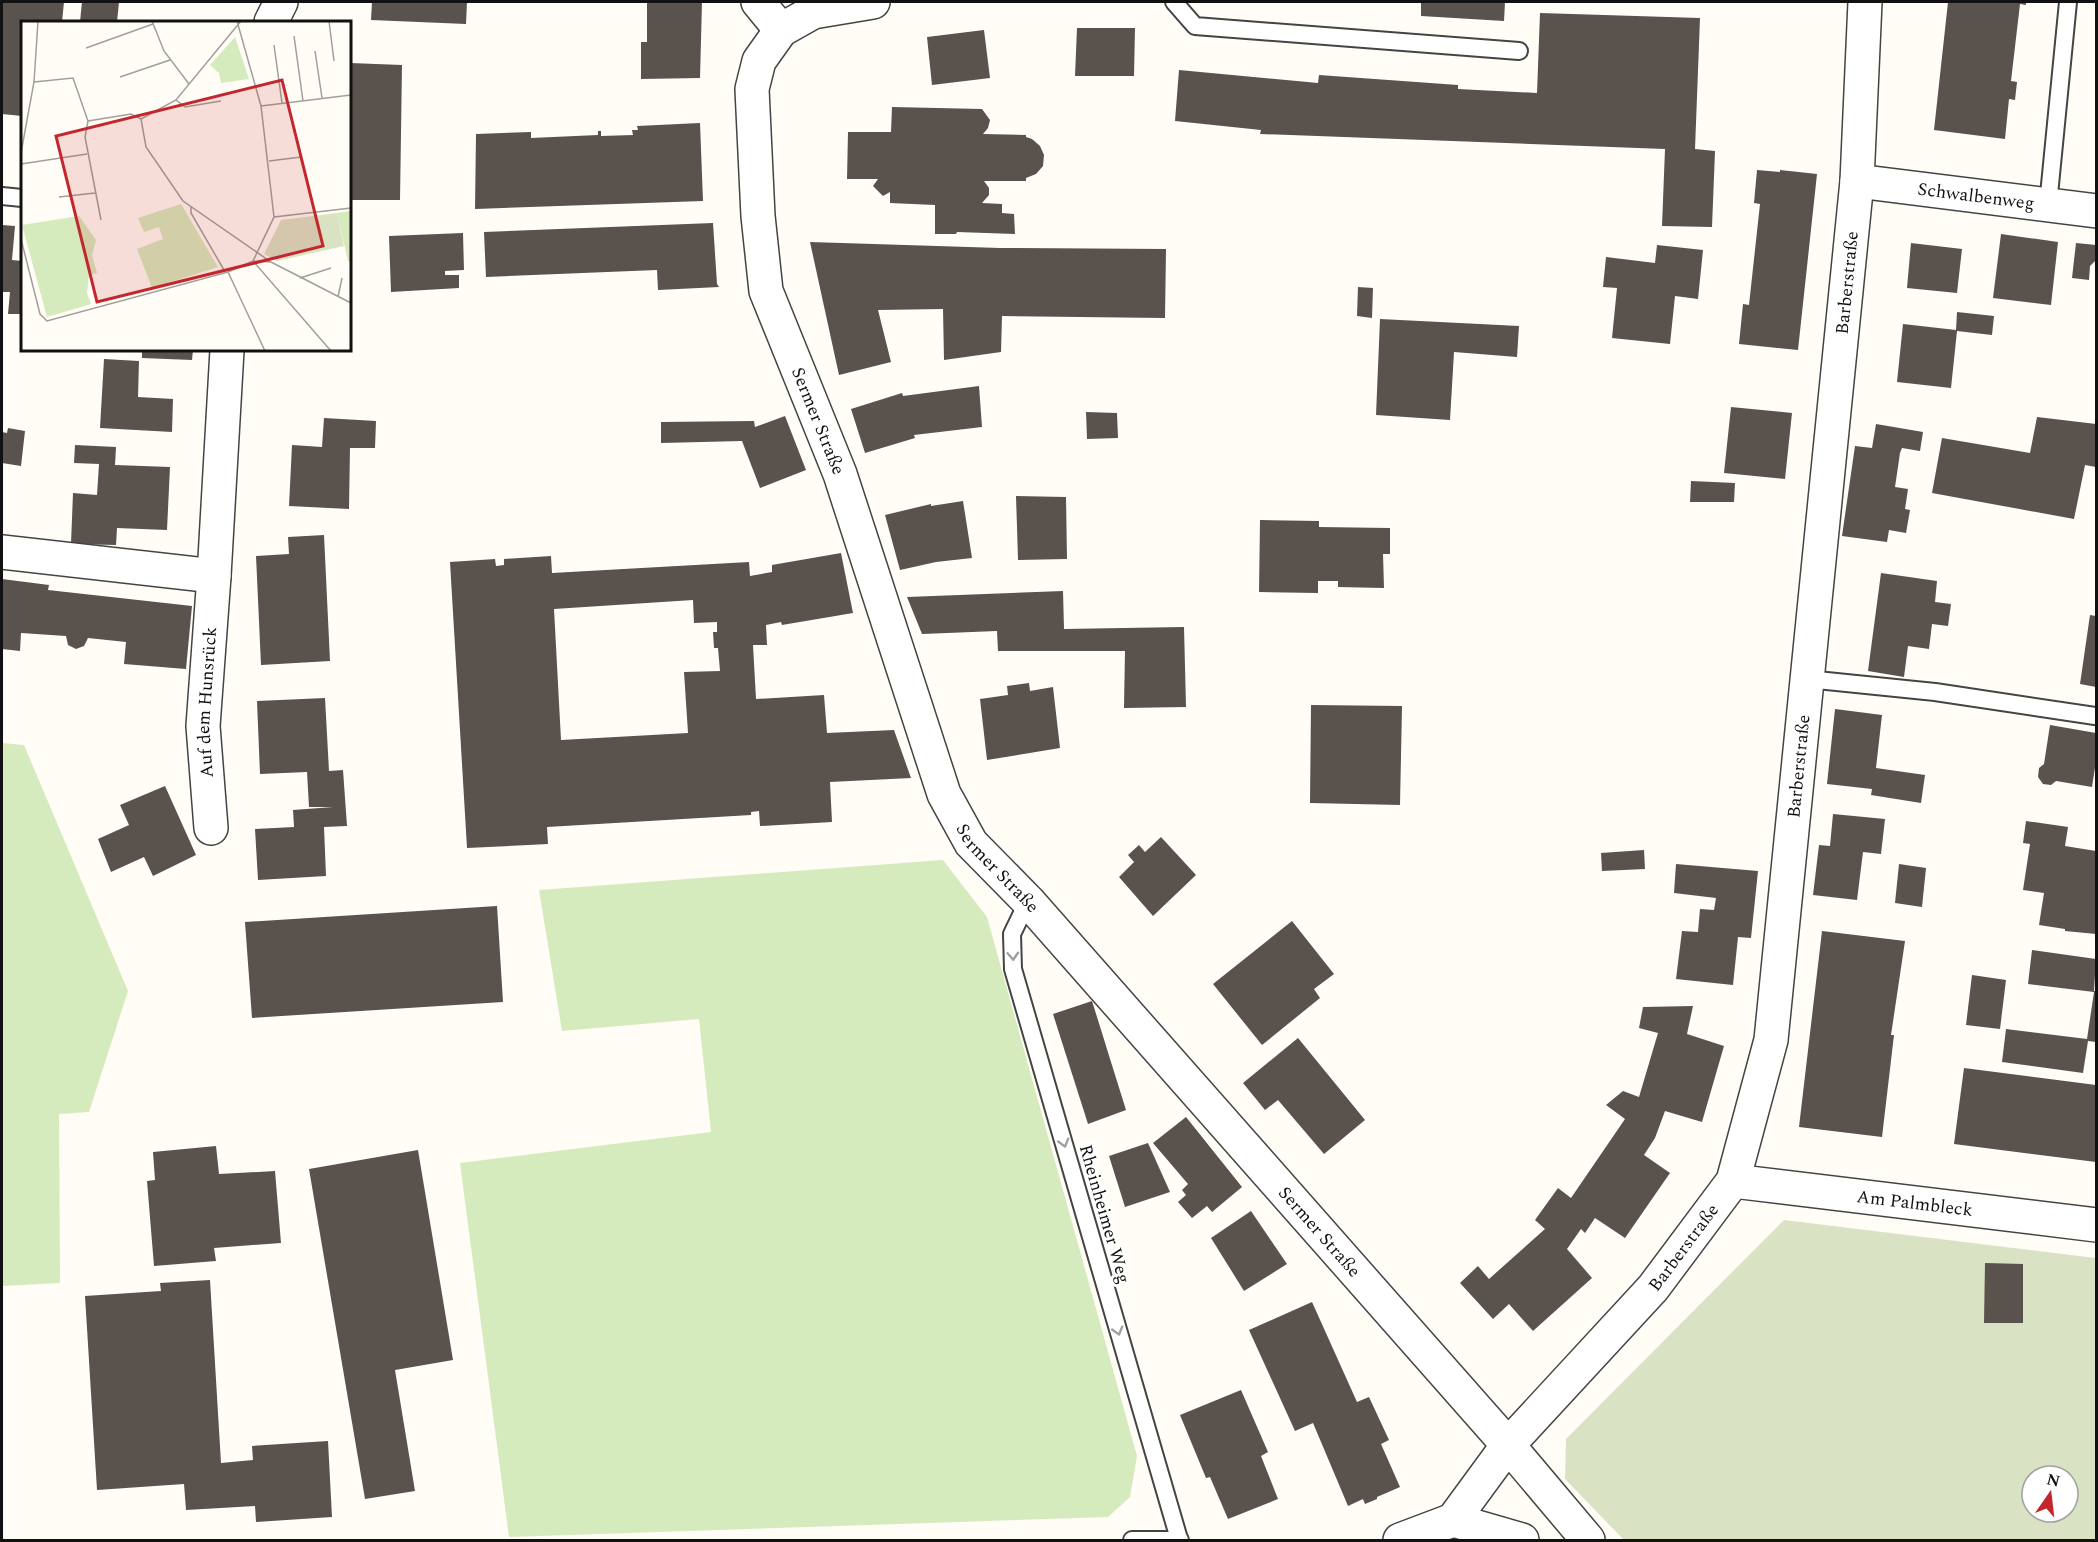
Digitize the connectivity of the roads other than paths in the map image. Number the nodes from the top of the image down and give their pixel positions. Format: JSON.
{"nodes":[{"id":1,"x":281,"y":2,"type":"edge"},
{"id":2,"x":758,"y":2,"type":"edge"},
{"id":3,"x":873,"y":2,"type":"edge"},
{"id":4,"x":1174,"y":2,"type":"edge"},
{"id":5,"x":1865,"y":2,"type":"edge"},
{"id":6,"x":2068,"y":2,"type":"edge"},
{"id":7,"x":272,"y":21,"type":"edge"},
{"id":8,"x":781,"y":30,"type":"junction"},
{"id":9,"x":1519,"y":51,"type":"dead end"},
{"id":10,"x":1857,"y":181,"type":"junction"},
{"id":11,"x":2,"y":196,"type":"edge"},
{"id":12,"x":21,"y":198,"type":"edge"},
{"id":13,"x":2048,"y":205,"type":"junction"},
{"id":14,"x":2097,"y":211,"type":"edge"},
{"id":15,"x":227,"y":351,"type":"edge"},
{"id":16,"x":2,"y":552,"type":"edge"},
{"id":17,"x":214,"y":576,"type":"junction"},
{"id":18,"x":1807,"y":679,"type":"junction"},
{"id":19,"x":2095,"y":716,"type":"dead end"},
{"id":20,"x":211,"y":828,"type":"dead end"},
{"id":21,"x":1028,"y":901,"type":"junction"},
{"id":22,"x":1733,"y":1181,"type":"junction"},
{"id":23,"x":2097,"y":1225,"type":"edge"},
{"id":24,"x":1508,"y":1445,"type":"junction"},
{"id":25,"x":1457,"y":1530,"type":"edge"},
{"id":26,"x":1132,"y":1540,"type":"edge"},
{"id":27,"x":1179,"y":1540,"type":"edge"},
{"id":28,"x":1400,"y":1540,"type":"edge"},
{"id":29,"x":1522,"y":1540,"type":"edge"},
{"id":30,"x":1588,"y":1540,"type":"edge"}],
"edges":[{"from":1,"to":7,"type":"street"},
{"from":2,"to":8,"type":"street"},
{"from":3,"to":8,"type":"street"},
{"from":4,"to":9,"type":"lane"},
{"from":5,"to":10,"type":"street","name":"Barberstraße"},
{"from":6,"to":13,"type":"lane"},
{"from":8,"to":21,"type":"street","name":"Sermer Straße"},
{"from":10,"to":13,"type":"street","name":"Schwalbenweg"},
{"from":10,"to":18,"type":"street","name":"Barberstraße"},
{"from":11,"to":12,"type":"lane"},
{"from":13,"to":14,"type":"street","name":"Schwalbenweg"},
{"from":15,"to":17,"type":"street","name":"Auf dem Hunsrück"},
{"from":16,"to":17,"type":"street"},
{"from":17,"to":20,"type":"street","name":"Auf dem Hunsrück"},
{"from":18,"to":19,"type":"lane"},
{"from":18,"to":22,"type":"street","name":"Barberstraße"},
{"from":21,"to":24,"type":"street","name":"Sermer Straße"},
{"from":21,"to":27,"type":"lane","name":"Rheinheimer Weg","one_way":true},
{"from":22,"to":23,"type":"street","name":"Am Palmbleck"},
{"from":22,"to":24,"type":"street","name":"Barberstraße"},
{"from":24,"to":25,"type":"street","name":"Barberstraße"},
{"from":24,"to":30,"type":"street","name":"Sermer Straße"},
{"from":25,"to":28,"type":"street"},
{"from":25,"to":29,"type":"street"},
{"from":26,"to":27,"type":"lane"}]}
